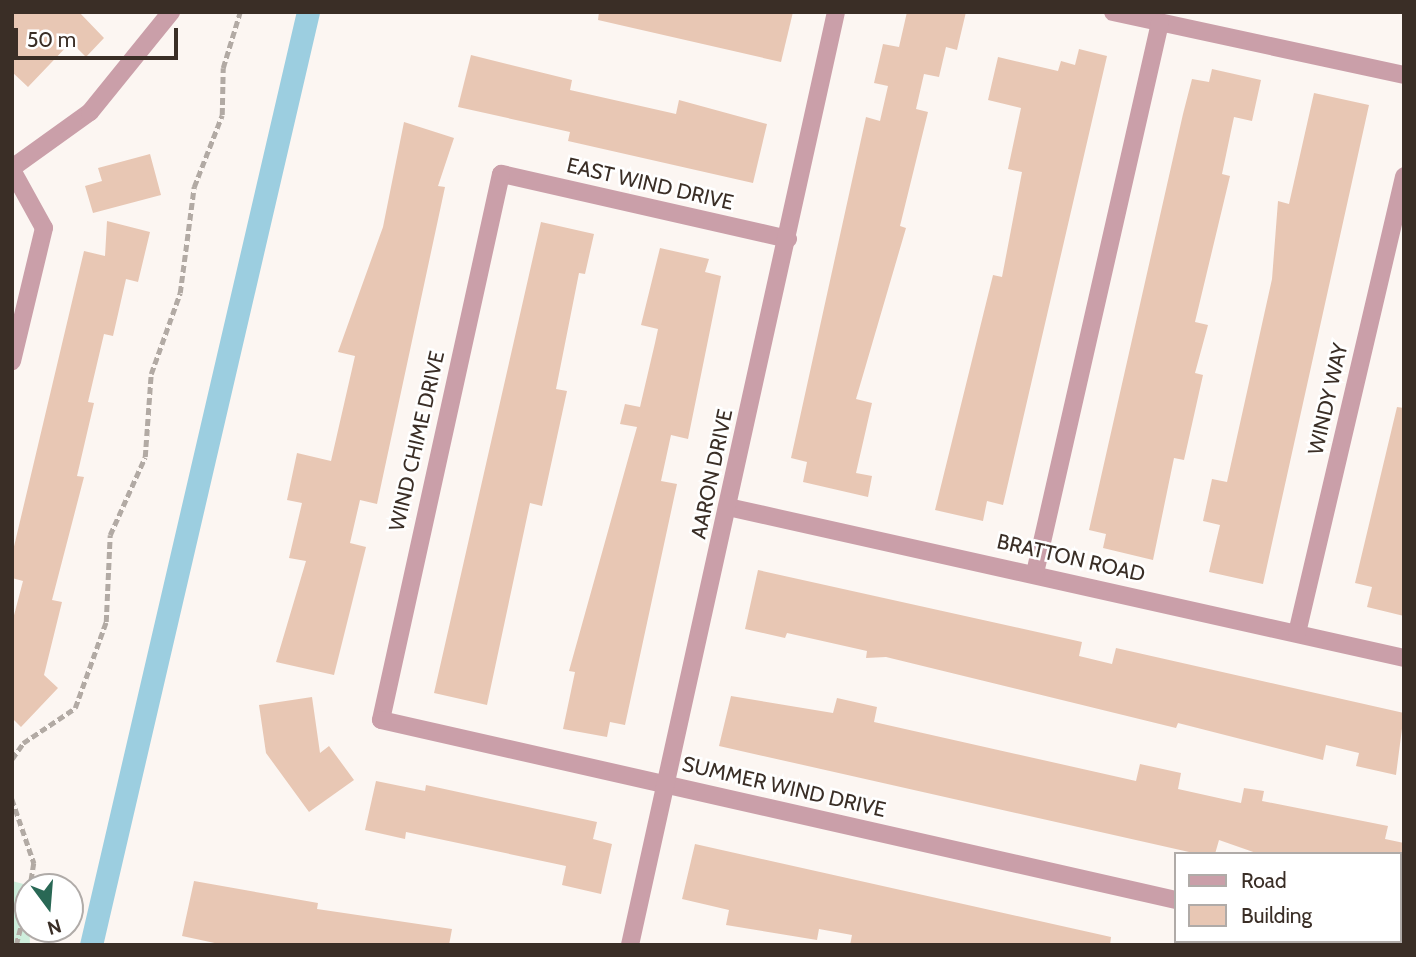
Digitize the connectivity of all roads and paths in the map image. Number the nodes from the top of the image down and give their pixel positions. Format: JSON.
{"nodes":[{"id":1,"x":171,"y":12,"type":"edge"},
{"id":2,"x":240,"y":12,"type":"edge"},
{"id":3,"x":836,"y":12,"type":"edge"},
{"id":4,"x":1113,"y":12,"type":"edge"},
{"id":5,"x":1160,"y":23,"type":"junction"},
{"id":6,"x":1404,"y":75,"type":"edge"},
{"id":7,"x":12,"y":169,"type":"edge"},
{"id":8,"x":502,"y":174,"type":"joint"},
{"id":9,"x":1404,"y":176,"type":"edge"},
{"id":10,"x":788,"y":239,"type":"junction"},
{"id":11,"x":12,"y":362,"type":"edge"},
{"id":12,"x":728,"y":507,"type":"junction"},
{"id":13,"x":1035,"y":573,"type":"junction"},
{"id":14,"x":1297,"y":634,"type":"junction"},
{"id":15,"x":1404,"y":658,"type":"edge"},
{"id":16,"x":381,"y":720,"type":"joint"},
{"id":17,"x":12,"y":759,"type":"edge"},
{"id":18,"x":666,"y":783,"type":"junction"},
{"id":19,"x":12,"y":799,"type":"edge"},
{"id":20,"x":32,"y":873,"type":"edge"},
{"id":21,"x":1174,"y":900,"type":"edge"},
{"id":22,"x":630,"y":945,"type":"edge"}],
"edges":[{"from":1,"to":7,"type":"street"},
{"from":2,"to":17,"type":"path"},
{"from":3,"to":10,"type":"street","name":"AARON DRIVE"},
{"from":4,"to":5,"type":"street"},
{"from":5,"to":6,"type":"street"},
{"from":5,"to":13,"type":"street"},
{"from":7,"to":11,"type":"street"},
{"from":8,"to":10,"type":"street","name":"EAST WIND DRIVE"},
{"from":8,"to":16,"type":"street","name":"WIND CHIME DRIVE"},
{"from":9,"to":14,"type":"street","name":"WINDY WAY"},
{"from":10,"to":12,"type":"street","name":"AARON DRIVE"},
{"from":12,"to":13,"type":"street","name":"BRATTON ROAD"},
{"from":12,"to":18,"type":"street","name":"AARON DRIVE"},
{"from":13,"to":14,"type":"street","name":"BRATTON ROAD"},
{"from":14,"to":15,"type":"street","name":"BRATTON ROAD"},
{"from":16,"to":18,"type":"street","name":"SUMMER WIND DRIVE"},
{"from":18,"to":21,"type":"street","name":"SUMMER WIND DRIVE"},
{"from":18,"to":22,"type":"street","name":"AARON DRIVE"},
{"from":19,"to":20,"type":"path"}]}
